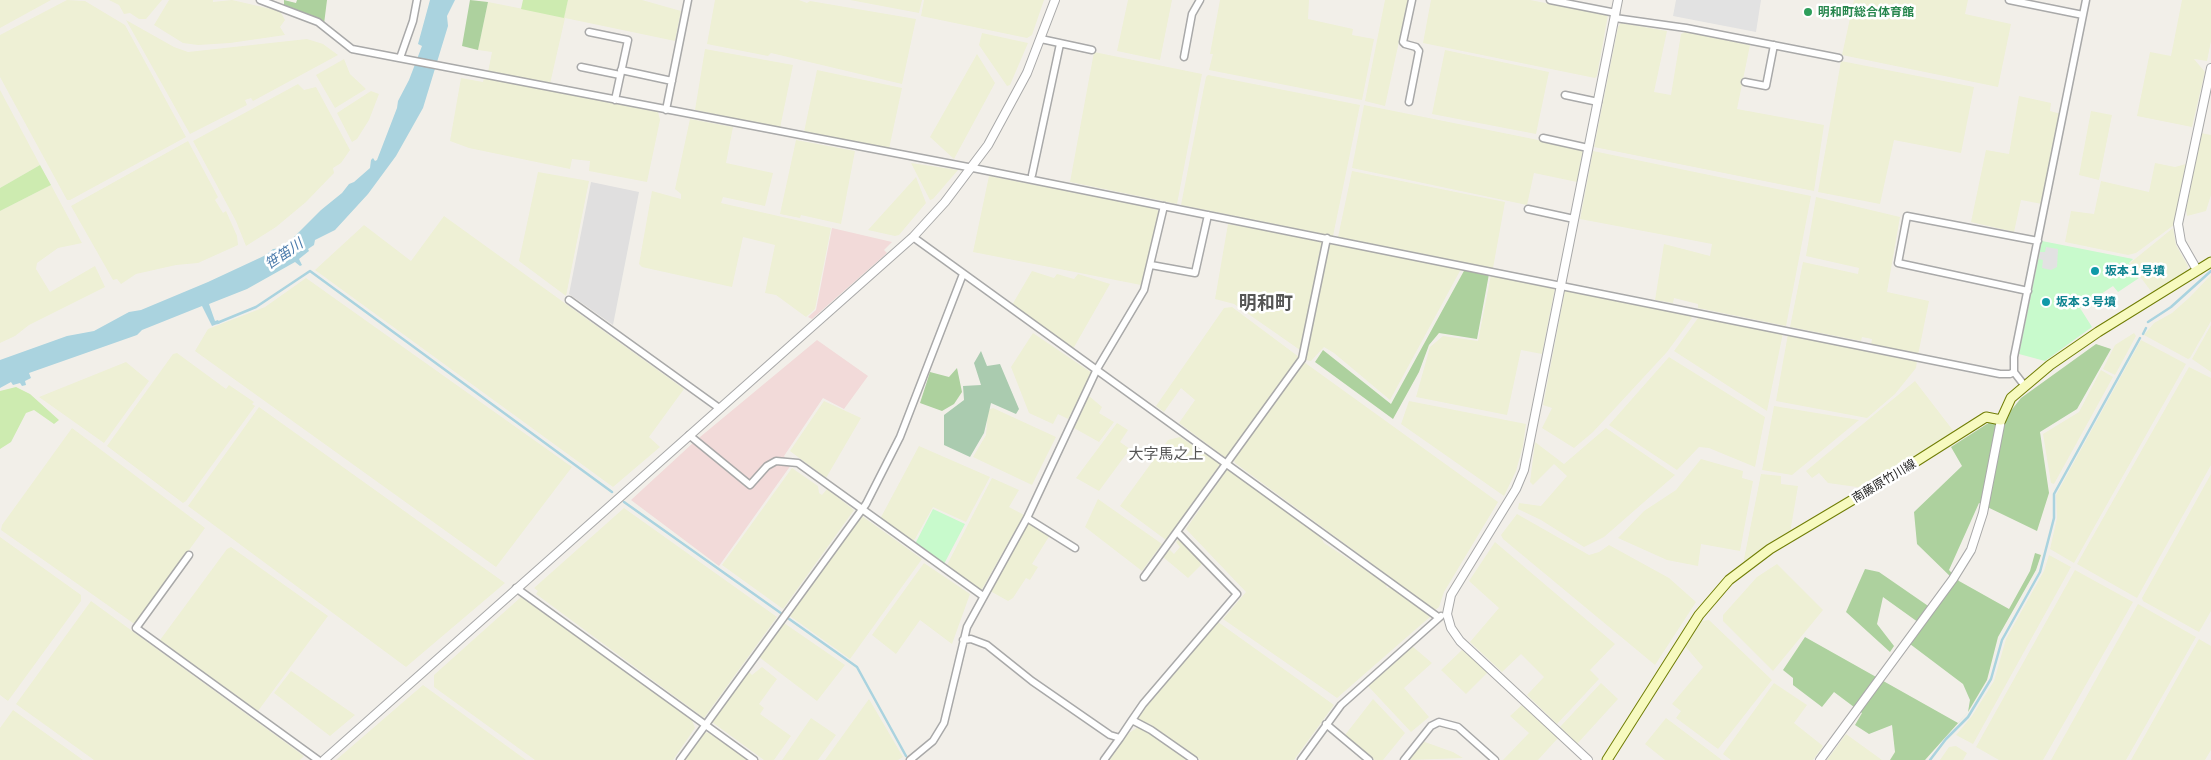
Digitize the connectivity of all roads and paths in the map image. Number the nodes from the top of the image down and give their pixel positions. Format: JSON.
{"nodes":[{"id":1,"x":260,"y":0,"type":"edge"},
{"id":2,"x":417,"y":0,"type":"edge"},
{"id":3,"x":688,"y":0,"type":"edge"},
{"id":4,"x":1055,"y":0,"type":"edge"},
{"id":5,"x":1200,"y":0,"type":"edge"},
{"id":6,"x":1412,"y":0,"type":"edge"},
{"id":7,"x":1550,"y":0,"type":"edge"},
{"id":8,"x":1618,"y":0,"type":"edge"},
{"id":9,"x":2009,"y":0,"type":"edge"},
{"id":10,"x":2086,"y":0,"type":"edge"},
{"id":11,"x":1615,"y":15,"type":"junction"},
{"id":12,"x":2083,"y":15,"type":"junction"},
{"id":13,"x":589,"y":32,"type":"dead end"},
{"id":14,"x":1041,"y":39,"type":"junction"},
{"id":15,"x":1060,"y":44,"type":"junction"},
{"id":16,"x":1774,"y":45,"type":"junction"},
{"id":17,"x":1092,"y":50,"type":"dead end"},
{"id":18,"x":1184,"y":57,"type":"dead end"},
{"id":19,"x":400,"y":58,"type":"junction"},
{"id":20,"x":1839,"y":58,"type":"dead end"},
{"id":21,"x":581,"y":67,"type":"dead end"},
{"id":22,"x":2211,"y":68,"type":"edge"},
{"id":23,"x":621,"y":72,"type":"junction"},
{"id":24,"x":672,"y":80,"type":"junction"},
{"id":25,"x":1745,"y":82,"type":"dead end"},
{"id":26,"x":1565,"y":95,"type":"dead end"},
{"id":27,"x":615,"y":100,"type":"junction"},
{"id":28,"x":1409,"y":102,"type":"dead end"},
{"id":29,"x":1598,"y":102,"type":"junction"},
{"id":30,"x":666,"y":110,"type":"junction"},
{"id":31,"x":1543,"y":138,"type":"dead end"},
{"id":32,"x":1588,"y":148,"type":"junction"},
{"id":33,"x":973,"y":168,"type":"junction"},
{"id":34,"x":1032,"y":176,"type":"dead end"},
{"id":35,"x":1164,"y":206,"type":"junction"},
{"id":36,"x":1528,"y":209,"type":"dead end"},
{"id":37,"x":1208,"y":215,"type":"junction"},
{"id":38,"x":1574,"y":218,"type":"junction"},
{"id":39,"x":913,"y":236,"type":"junction"},
{"id":40,"x":1327,"y":238,"type":"junction"},
{"id":41,"x":2038,"y":241,"type":"junction"},
{"id":42,"x":2211,"y":262,"type":"edge"},
{"id":43,"x":1151,"y":265,"type":"junction"},
{"id":44,"x":2197,"y":270,"type":"junction"},
{"id":45,"x":963,"y":274,"type":"junction"},
{"id":46,"x":1560,"y":286,"type":"junction"},
{"id":47,"x":2028,"y":291,"type":"junction"},
{"id":48,"x":569,"y":300,"type":"dead end"},
{"id":49,"x":1097,"y":369,"type":"junction"},
{"id":50,"x":2014,"y":372,"type":"junction"},
{"id":51,"x":2024,"y":386,"type":"junction"},
{"id":52,"x":720,"y":408,"type":"junction"},
{"id":53,"x":2000,"y":420,"type":"junction"},
{"id":54,"x":690,"y":435,"type":"junction"},
{"id":55,"x":1226,"y":463,"type":"junction"},
{"id":56,"x":861,"y":509,"type":"junction"},
{"id":57,"x":1027,"y":518,"type":"junction"},
{"id":58,"x":1178,"y":533,"type":"junction"},
{"id":59,"x":1075,"y":548,"type":"dead end"},
{"id":60,"x":189,"y":555,"type":"dead end"},
{"id":61,"x":1144,"y":577,"type":"dead end"},
{"id":62,"x":516,"y":588,"type":"junction"},
{"id":63,"x":983,"y":596,"type":"junction"},
{"id":64,"x":1447,"y":614,"type":"junction"},
{"id":65,"x":1438,"y":617,"type":"junction"},
{"id":66,"x":963,"y":640,"type":"junction"},
{"id":67,"x":1132,"y":720,"type":"junction"},
{"id":68,"x":706,"y":724,"type":"junction"},
{"id":69,"x":1326,"y":724,"type":"junction"},
{"id":70,"x":1120,"y":738,"type":"junction"},
{"id":71,"x":920,"y":758,"type":"edge"},
{"id":72,"x":318,"y":760,"type":"edge"},
{"id":73,"x":324,"y":760,"type":"edge"},
{"id":74,"x":680,"y":760,"type":"edge"},
{"id":75,"x":754,"y":760,"type":"edge"},
{"id":76,"x":910,"y":760,"type":"edge"},
{"id":77,"x":1104,"y":760,"type":"edge"},
{"id":78,"x":1194,"y":760,"type":"edge"},
{"id":79,"x":1301,"y":760,"type":"edge"},
{"id":80,"x":1369,"y":760,"type":"edge"},
{"id":81,"x":1404,"y":760,"type":"edge"},
{"id":82,"x":1495,"y":760,"type":"edge"},
{"id":83,"x":1588,"y":760,"type":"edge"},
{"id":84,"x":1606,"y":760,"type":"edge"},
{"id":85,"x":1820,"y":760,"type":"edge"}],
"edges":[{"from":1,"to":19,"type":"street"},
{"from":2,"to":19,"type":"street"},
{"from":3,"to":24,"type":"street"},
{"from":4,"to":14,"type":"street"},
{"from":5,"to":18,"type":"street"},
{"from":6,"to":28,"type":"street"},
{"from":7,"to":11,"type":"street"},
{"from":8,"to":11,"type":"street"},
{"from":9,"to":12,"type":"street"},
{"from":10,"to":12,"type":"street"},
{"from":11,"to":16,"type":"street"},
{"from":11,"to":29,"type":"street"},
{"from":12,"to":41,"type":"street"},
{"from":13,"to":23,"type":"street"},
{"from":14,"to":15,"type":"street"},
{"from":14,"to":33,"type":"street"},
{"from":15,"to":17,"type":"street"},
{"from":15,"to":34,"type":"street"},
{"from":16,"to":20,"type":"street"},
{"from":16,"to":25,"type":"street"},
{"from":19,"to":27,"type":"street"},
{"from":21,"to":23,"type":"street"},
{"from":22,"to":44,"type":"street"},
{"from":23,"to":24,"type":"street"},
{"from":23,"to":27,"type":"street"},
{"from":24,"to":30,"type":"street"},
{"from":26,"to":29,"type":"street"},
{"from":27,"to":30,"type":"street"},
{"from":29,"to":32,"type":"street"},
{"from":30,"to":33,"type":"street"},
{"from":31,"to":32,"type":"street"},
{"from":32,"to":38,"type":"street"},
{"from":33,"to":35,"type":"street"},
{"from":33,"to":39,"type":"street"},
{"from":35,"to":37,"type":"street"},
{"from":35,"to":43,"type":"street"},
{"from":36,"to":38,"type":"street"},
{"from":37,"to":40,"type":"street"},
{"from":37,"to":43,"type":"street"},
{"from":38,"to":46,"type":"street"},
{"from":39,"to":45,"type":"street"},
{"from":39,"to":52,"type":"street"},
{"from":40,"to":46,"type":"street"},
{"from":40,"to":55,"type":"street"},
{"from":41,"to":47,"type":"street"},
{"from":41,"to":47,"type":"street"},
{"from":42,"to":44,"type":"main road"},
{"from":43,"to":49,"type":"street"},
{"from":44,"to":51,"type":"main road"},
{"from":45,"to":49,"type":"street"},
{"from":45,"to":56,"type":"street"},
{"from":46,"to":50,"type":"street"},
{"from":46,"to":64,"type":"street"},
{"from":47,"to":50,"type":"street"},
{"from":48,"to":52,"type":"street"},
{"from":49,"to":55,"type":"street"},
{"from":49,"to":57,"type":"street"},
{"from":50,"to":51,"type":"street"},
{"from":51,"to":53,"type":"main road"},
{"from":52,"to":54,"type":"street"},
{"from":53,"to":84,"type":"main road","name":"南藤原竹川線"},
{"from":53,"to":85,"type":"street"},
{"from":54,"to":56,"type":"street"},
{"from":54,"to":62,"type":"street"},
{"from":55,"to":58,"type":"street"},
{"from":55,"to":65,"type":"street"},
{"from":56,"to":63,"type":"street"},
{"from":56,"to":68,"type":"street"},
{"from":57,"to":59,"type":"street"},
{"from":57,"to":63,"type":"street"},
{"from":58,"to":61,"type":"street"},
{"from":58,"to":67,"type":"street"},
{"from":60,"to":72,"type":"street"},
{"from":62,"to":68,"type":"street"},
{"from":62,"to":73,"type":"street"},
{"from":63,"to":66,"type":"street"},
{"from":64,"to":65,"type":"street"},
{"from":64,"to":83,"type":"street"},
{"from":65,"to":69,"type":"street"},
{"from":66,"to":70,"type":"street"},
{"from":66,"to":71,"type":"street"},
{"from":67,"to":70,"type":"street"},
{"from":67,"to":78,"type":"street"},
{"from":68,"to":74,"type":"street"},
{"from":68,"to":75,"type":"street"},
{"from":69,"to":79,"type":"street"},
{"from":69,"to":80,"type":"street"},
{"from":70,"to":77,"type":"street"},
{"from":71,"to":76,"type":"street"},
{"from":81,"to":82,"type":"street"}]}
